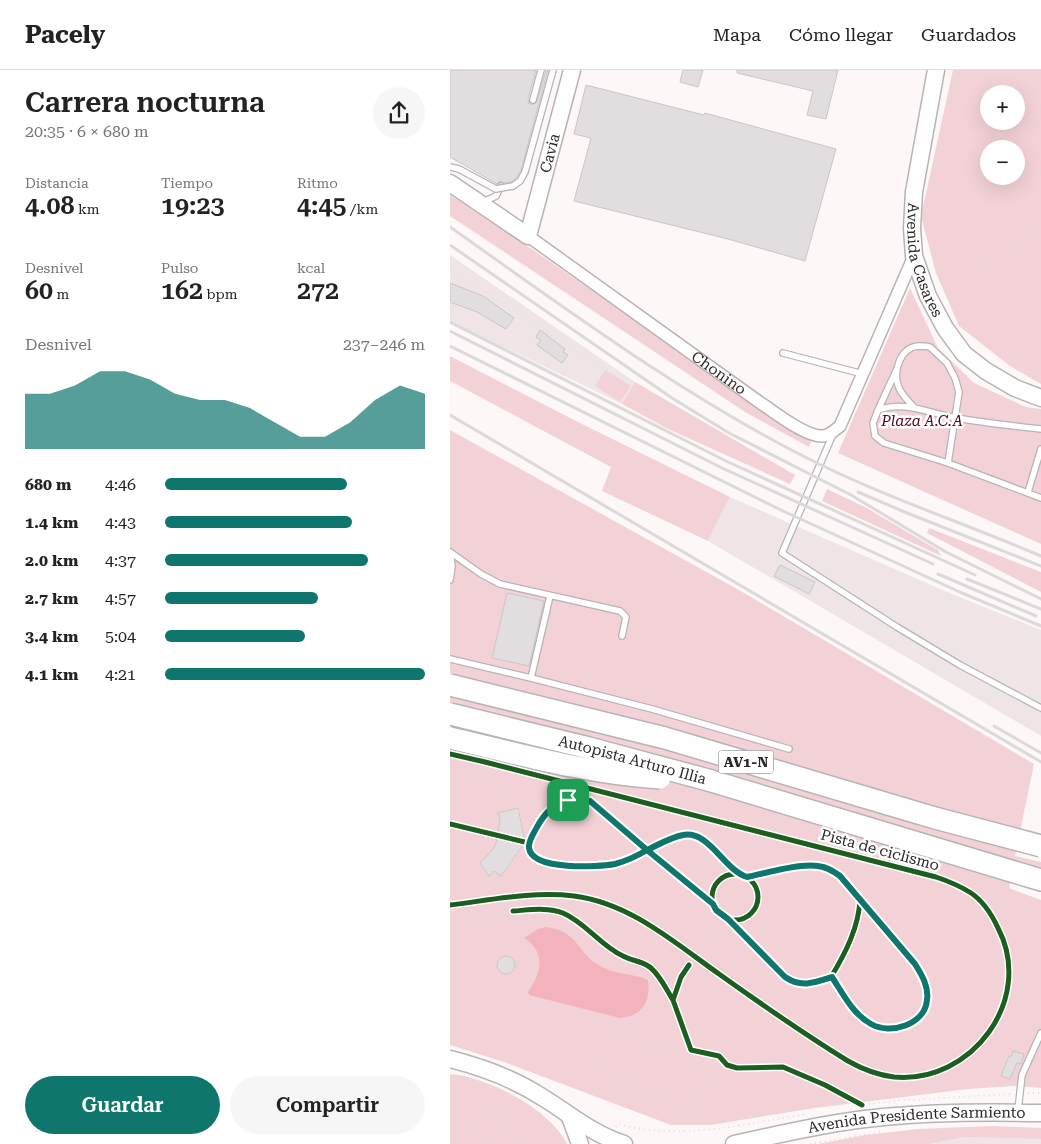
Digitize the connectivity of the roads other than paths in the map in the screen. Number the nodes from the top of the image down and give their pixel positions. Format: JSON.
{"nodes":[{"id":1,"x":541,"y":70,"type":"edge"},
{"id":2,"x":553,"y":70,"type":"edge"},
{"id":3,"x":572,"y":70,"type":"edge"},
{"id":4,"x":936,"y":70,"type":"edge"},
{"id":5,"x":533,"y":100,"type":"dead end"},
{"id":6,"x":450,"y":167,"type":"edge"},
{"id":7,"x":450,"y":184,"type":"edge"},
{"id":8,"x":501,"y":186,"type":"dead end"},
{"id":9,"x":479,"y":204,"type":"junction"},
{"id":10,"x":528,"y":236,"type":"junction"},
{"id":11,"x":914,"y":256,"type":"junction"},
{"id":12,"x":783,"y":353,"type":"dead end"},
{"id":13,"x":896,"y":370,"type":"junction"},
{"id":14,"x":863,"y":374,"type":"junction"},
{"id":15,"x":1041,"y":398,"type":"edge"},
{"id":16,"x":914,"y":407,"type":"junction"},
{"id":17,"x":878,"y":410,"type":"junction"},
{"id":18,"x":955,"y":418,"type":"junction"},
{"id":19,"x":1041,"y":429,"type":"edge"},
{"id":20,"x":833,"y":432,"type":"junction"},
{"id":21,"x":1041,"y":449,"type":"edge"},
{"id":22,"x":948,"y":463,"type":"junction"},
{"id":23,"x":1028,"y":492,"type":"junction"},
{"id":24,"x":1041,"y":498,"type":"edge"},
{"id":25,"x":450,"y":551,"type":"edge"},
{"id":26,"x":450,"y":580,"type":"edge"},
{"id":27,"x":550,"y":596,"type":"junction"},
{"id":28,"x":622,"y":636,"type":"dead end"},
{"id":29,"x":450,"y":659,"type":"edge"},
{"id":30,"x":531,"y":678,"type":"junction"},
{"id":31,"x":450,"y":685,"type":"edge"},
{"id":32,"x":1041,"y":708,"type":"edge"},
{"id":33,"x":450,"y":714,"type":"edge"},
{"id":34,"x":450,"y":738,"type":"edge"},
{"id":35,"x":789,"y":749,"type":"dead end"},
{"id":36,"x":708,"y":780,"type":"junction"},
{"id":37,"x":1041,"y":846,"type":"edge"},
{"id":38,"x":1041,"y":880,"type":"edge"},
{"id":39,"x":1041,"y":1033,"type":"edge"},
{"id":40,"x":453,"y":1060,"type":"edge"},
{"id":41,"x":1018,"y":1112,"type":"junction"},
{"id":42,"x":1041,"y":1113,"type":"edge"},
{"id":43,"x":570,"y":1117,"type":"junction"},
{"id":44,"x":617,"y":1142,"type":"edge"},
{"id":45,"x":580,"y":1144,"type":"edge"},
{"id":46,"x":734,"y":1144,"type":"edge"}],
"edges":[{"from":1,"to":5,"type":"lane"},
{"from":2,"to":6,"type":"lane","bridge":true},
{"from":3,"to":10,"type":"street","name":"Cavia"},
{"from":4,"to":11,"type":"street","name":"Avenida Casares"},
{"from":7,"to":9,"type":"street","name":"Chonino"},
{"from":8,"to":9,"type":"lane"},
{"from":9,"to":10,"type":"street","name":"Chonino"},
{"from":10,"to":20,"type":"street","name":"Chonino"},
{"from":11,"to":14,"type":"street"},
{"from":11,"to":15,"type":"street","name":"Avenida Casares"},
{"from":12,"to":14,"type":"lane"},
{"from":13,"to":16,"type":"lane"},
{"from":13,"to":17,"type":"lane"},
{"from":13,"to":18,"type":"lane"},
{"from":14,"to":20,"type":"street"},
{"from":16,"to":17,"type":"lane"},
{"from":16,"to":18,"type":"lane"},
{"from":17,"to":22,"type":"lane"},
{"from":18,"to":19,"type":"lane"},
{"from":18,"to":22,"type":"lane"},
{"from":20,"to":32,"type":"lane"},
{"from":21,"to":23,"type":"lane"},
{"from":22,"to":23,"type":"lane"},
{"from":23,"to":24,"type":"lane"},
{"from":25,"to":26,"type":"lane"},
{"from":25,"to":27,"type":"lane"},
{"from":27,"to":28,"type":"lane"},
{"from":27,"to":30,"type":"lane"},
{"from":29,"to":30,"type":"lane"},
{"from":30,"to":35,"type":"lane"},
{"from":31,"to":37,"type":"highway","name":"Autopista Arturo Illia","number":"AV1-N","bridge":true},
{"from":33,"to":36,"type":"highway","name":"Autopista Arturo Illia","number":"AV1-N","bridge":true},
{"from":34,"to":36,"type":"highway","bridge":true},
{"from":36,"to":38,"type":"highway","name":"Autopista Arturo Illia","number":"AV1-N"},
{"from":39,"to":41,"type":"lane"},
{"from":40,"to":43,"type":"street"},
{"from":41,"to":42,"type":"street","name":"Avenida Presidente Sarmiento"},
{"from":41,"to":46,"type":"street","name":"Avenida Presidente Sarmiento"},
{"from":43,"to":44,"type":"street"},
{"from":43,"to":45,"type":"street"}]}
